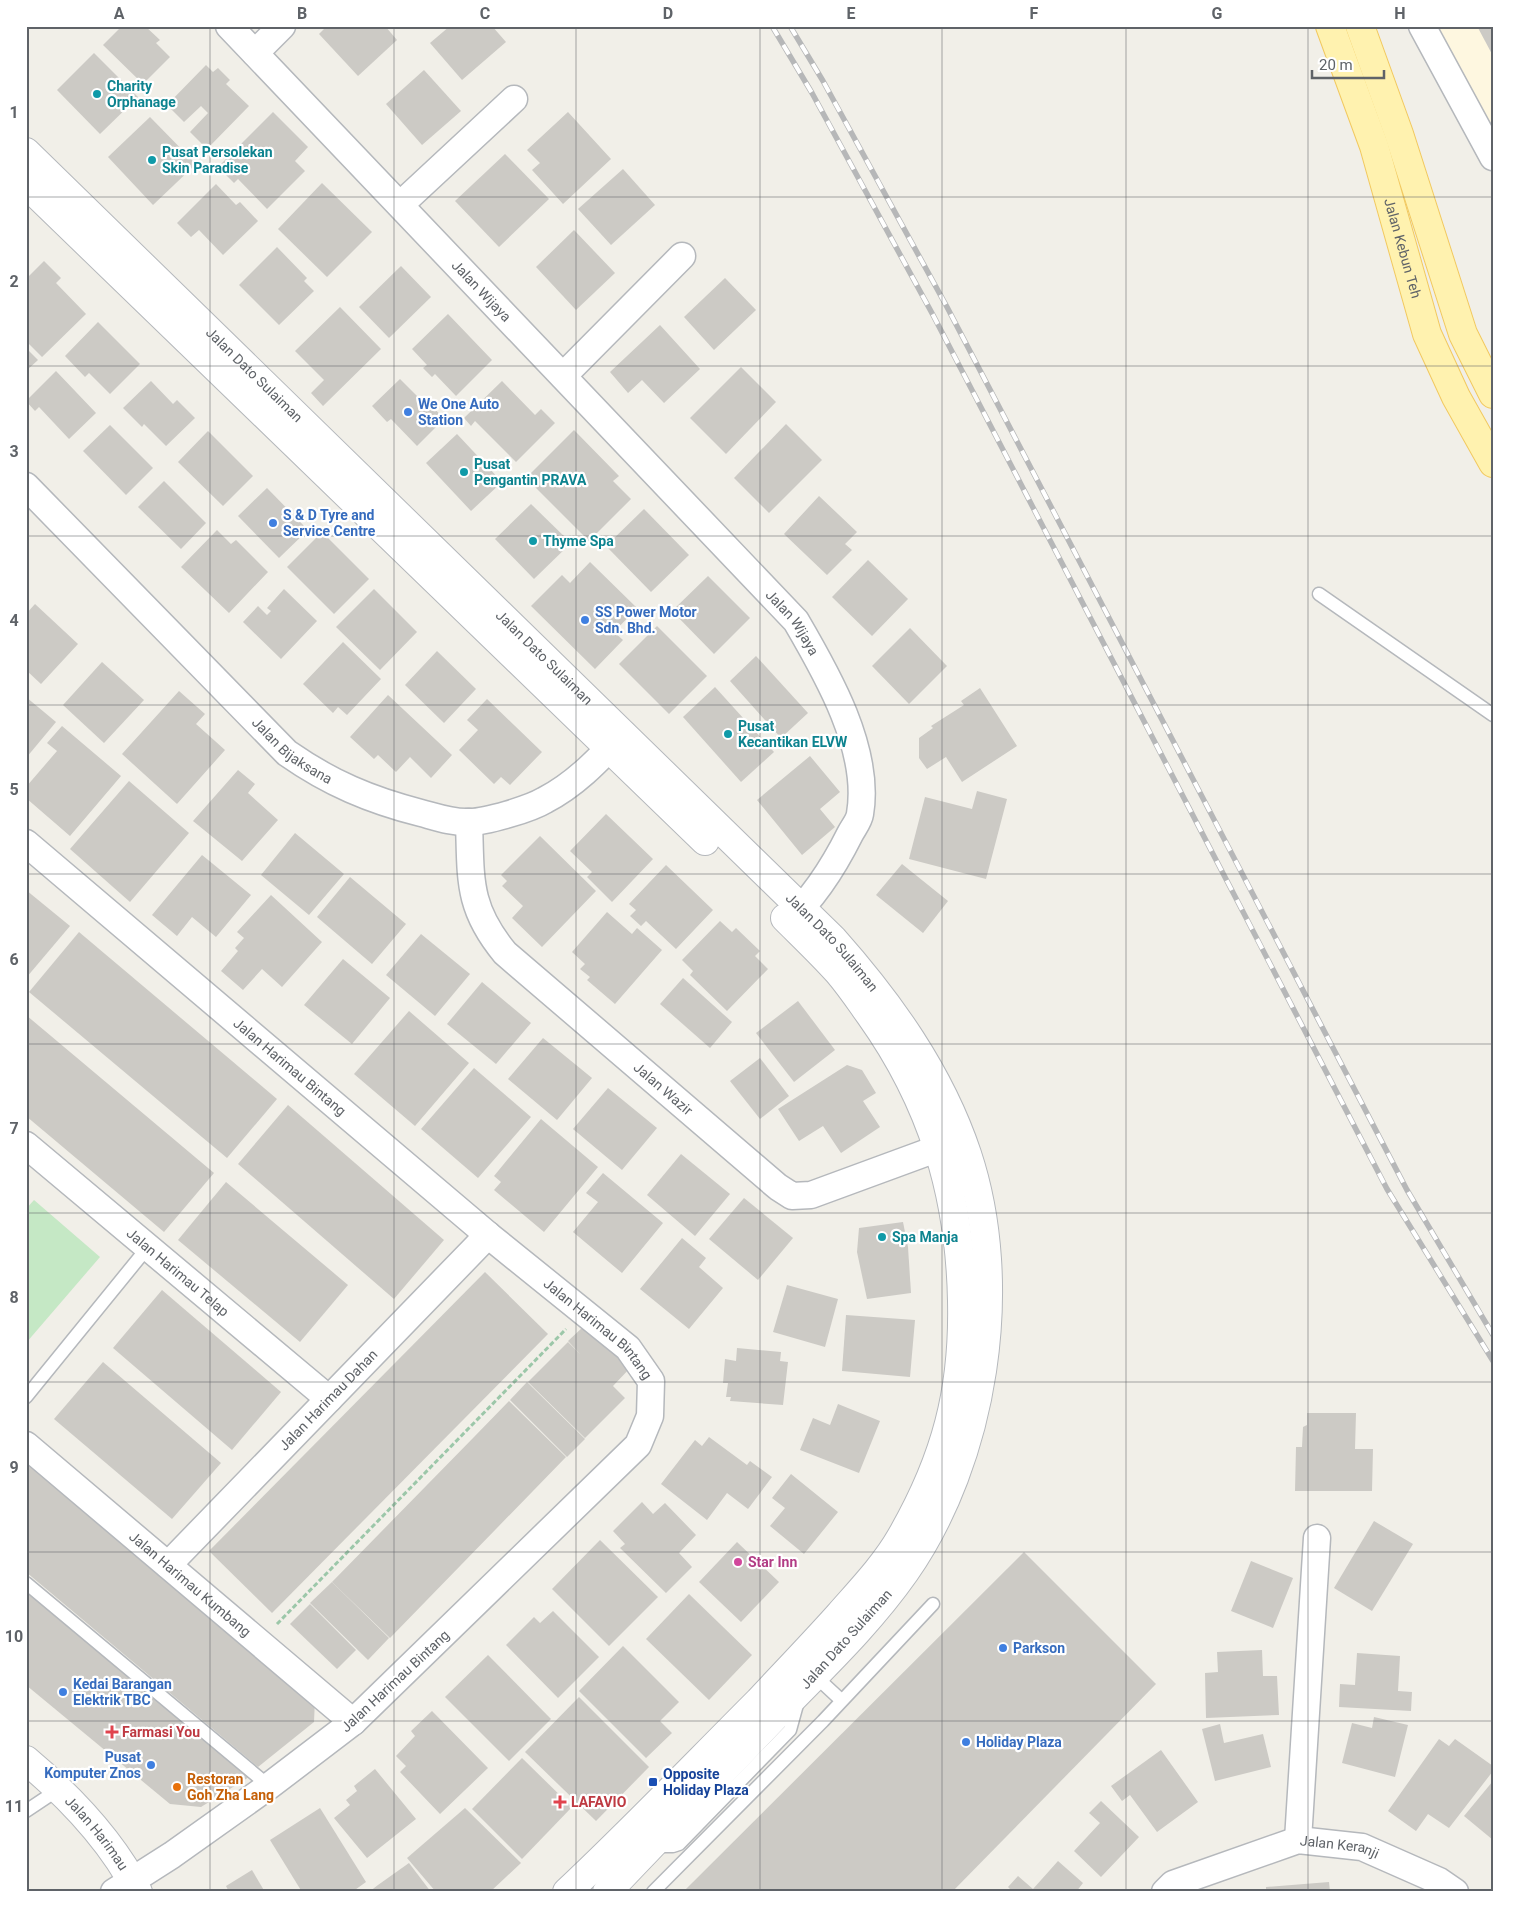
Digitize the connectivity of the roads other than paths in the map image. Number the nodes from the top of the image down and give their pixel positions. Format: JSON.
{"nodes":[{"id":1,"x":230,"y":26,"type":"edge"},
{"id":2,"x":282,"y":26,"type":"edge"},
{"id":3,"x":1330,"y":26,"type":"edge"},
{"id":4,"x":1360,"y":26,"type":"edge"},
{"id":5,"x":1422,"y":26,"type":"edge"},
{"id":6,"x":255,"y":53,"type":"junction"},
{"id":7,"x":514,"y":99,"type":"dead end"},
{"id":8,"x":26,"y":152,"type":"edge"},
{"id":9,"x":1493,"y":157,"type":"edge"},
{"id":10,"x":26,"y":184,"type":"edge"},
{"id":11,"x":400,"y":206,"type":"junction"},
{"id":12,"x":682,"y":256,"type":"dead end"},
{"id":13,"x":563,"y":376,"type":"junction"},
{"id":14,"x":1493,"y":394,"type":"edge"},
{"id":15,"x":1493,"y":463,"type":"edge"},
{"id":16,"x":26,"y":486,"type":"edge"},
{"id":17,"x":1319,"y":594,"type":"dead end"},
{"id":18,"x":1493,"y":715,"type":"edge"},
{"id":19,"x":616,"y":741,"type":"junction"},
{"id":20,"x":469,"y":822,"type":"junction"},
{"id":21,"x":26,"y":843,"type":"edge"},
{"id":22,"x":795,"y":915,"type":"junction"},
{"id":23,"x":951,"y":1144,"type":"junction"},
{"id":24,"x":26,"y":1146,"type":"edge"},
{"id":25,"x":488,"y":1235,"type":"junction"},
{"id":26,"x":148,"y":1247,"type":"junction"},
{"id":27,"x":26,"y":1397,"type":"edge"},
{"id":28,"x":329,"y":1399,"type":"junction"},
{"id":29,"x":26,"y":1446,"type":"edge"},
{"id":30,"x":1317,"y":1538,"type":"dead end"},
{"id":31,"x":168,"y":1565,"type":"junction"},
{"id":32,"x":26,"y":1583,"type":"edge"},
{"id":33,"x":933,"y":1604,"type":"dead end"},
{"id":34,"x":805,"y":1675,"type":"junction"},
{"id":35,"x":841,"y":1700,"type":"junction"},
{"id":36,"x":354,"y":1722,"type":"junction"},
{"id":37,"x":26,"y":1760,"type":"edge"},
{"id":38,"x":269,"y":1786,"type":"junction"},
{"id":39,"x":59,"y":1789,"type":"junction"},
{"id":40,"x":26,"y":1811,"type":"edge"},
{"id":41,"x":1298,"y":1840,"type":"junction"},
{"id":42,"x":128,"y":1888,"type":"edge"},
{"id":43,"x":567,"y":1892,"type":"edge"},
{"id":44,"x":607,"y":1892,"type":"edge"},
{"id":45,"x":652,"y":1892,"type":"edge"},
{"id":46,"x":1165,"y":1892,"type":"edge"},
{"id":47,"x":1455,"y":1892,"type":"edge"}],
"edges":[{"from":1,"to":6,"type":"street","name":"Jalan Wijaya"},
{"from":2,"to":6,"type":"street"},
{"from":3,"to":15,"type":"main road","name":"Jalan Kebun Teh"},
{"from":4,"to":14,"type":"main road"},
{"from":5,"to":9,"type":"street"},
{"from":6,"to":11,"type":"street","name":"Jalan Wijaya"},
{"from":7,"to":11,"type":"street"},
{"from":8,"to":19,"type":"street","name":"Jalan Dato Sulaiman"},
{"from":10,"to":19,"type":"street","name":"Jalan Dato Sulaiman"},
{"from":11,"to":13,"type":"street","name":"Jalan Wijaya"},
{"from":12,"to":13,"type":"street"},
{"from":13,"to":22,"type":"street","name":"Jalan Wijaya"},
{"from":16,"to":20,"type":"street","name":"Jalan Bijaksana"},
{"from":17,"to":18,"type":"lane"},
{"from":19,"to":20,"type":"street","name":"Jalan Bijaksana"},
{"from":19,"to":22,"type":"street","name":"Jalan Dato Sulaiman"},
{"from":20,"to":23,"type":"street","name":"Jalan Wazir"},
{"from":21,"to":25,"type":"street","name":"Jalan Harimau Bintang"},
{"from":22,"to":23,"type":"street","name":"Jalan Dato Sulaiman"},
{"from":23,"to":34,"type":"street","name":"Jalan Dato Sulaiman"},
{"from":24,"to":26,"type":"street","name":"Jalan Harimau Telap"},
{"from":25,"to":28,"type":"street","name":"Jalan Harimau Dahan"},
{"from":25,"to":36,"type":"street","name":"Jalan Harimau Bintang"},
{"from":26,"to":27,"type":"lane"},
{"from":26,"to":28,"type":"street","name":"Jalan Harimau Telap"},
{"from":28,"to":31,"type":"street","name":"Jalan Harimau Dahan"},
{"from":29,"to":31,"type":"street","name":"Jalan Harimau Kumbang"},
{"from":30,"to":41,"type":"street"},
{"from":31,"to":36,"type":"street","name":"Jalan Harimau Kumbang"},
{"from":32,"to":38,"type":"lane"},
{"from":33,"to":35,"type":"lane"},
{"from":34,"to":35,"type":"lane"},
{"from":34,"to":43,"type":"street","name":"Jalan Dato Sulaiman"},
{"from":34,"to":44,"type":"street","name":"Jalan Dato Sulaiman"},
{"from":35,"to":45,"type":"lane"},
{"from":36,"to":38,"type":"street","name":"Jalan Harimau Bintang"},
{"from":37,"to":39,"type":"street","name":"Jalan Harimau"},
{"from":38,"to":42,"type":"street","name":"Jalan Harimau Bintang"},
{"from":39,"to":40,"type":"lane"},
{"from":39,"to":42,"type":"street","name":"Jalan Harimau"},
{"from":41,"to":46,"type":"street","name":"Jalan Keranji"},
{"from":41,"to":47,"type":"street","name":"Jalan Keranji"}]}
